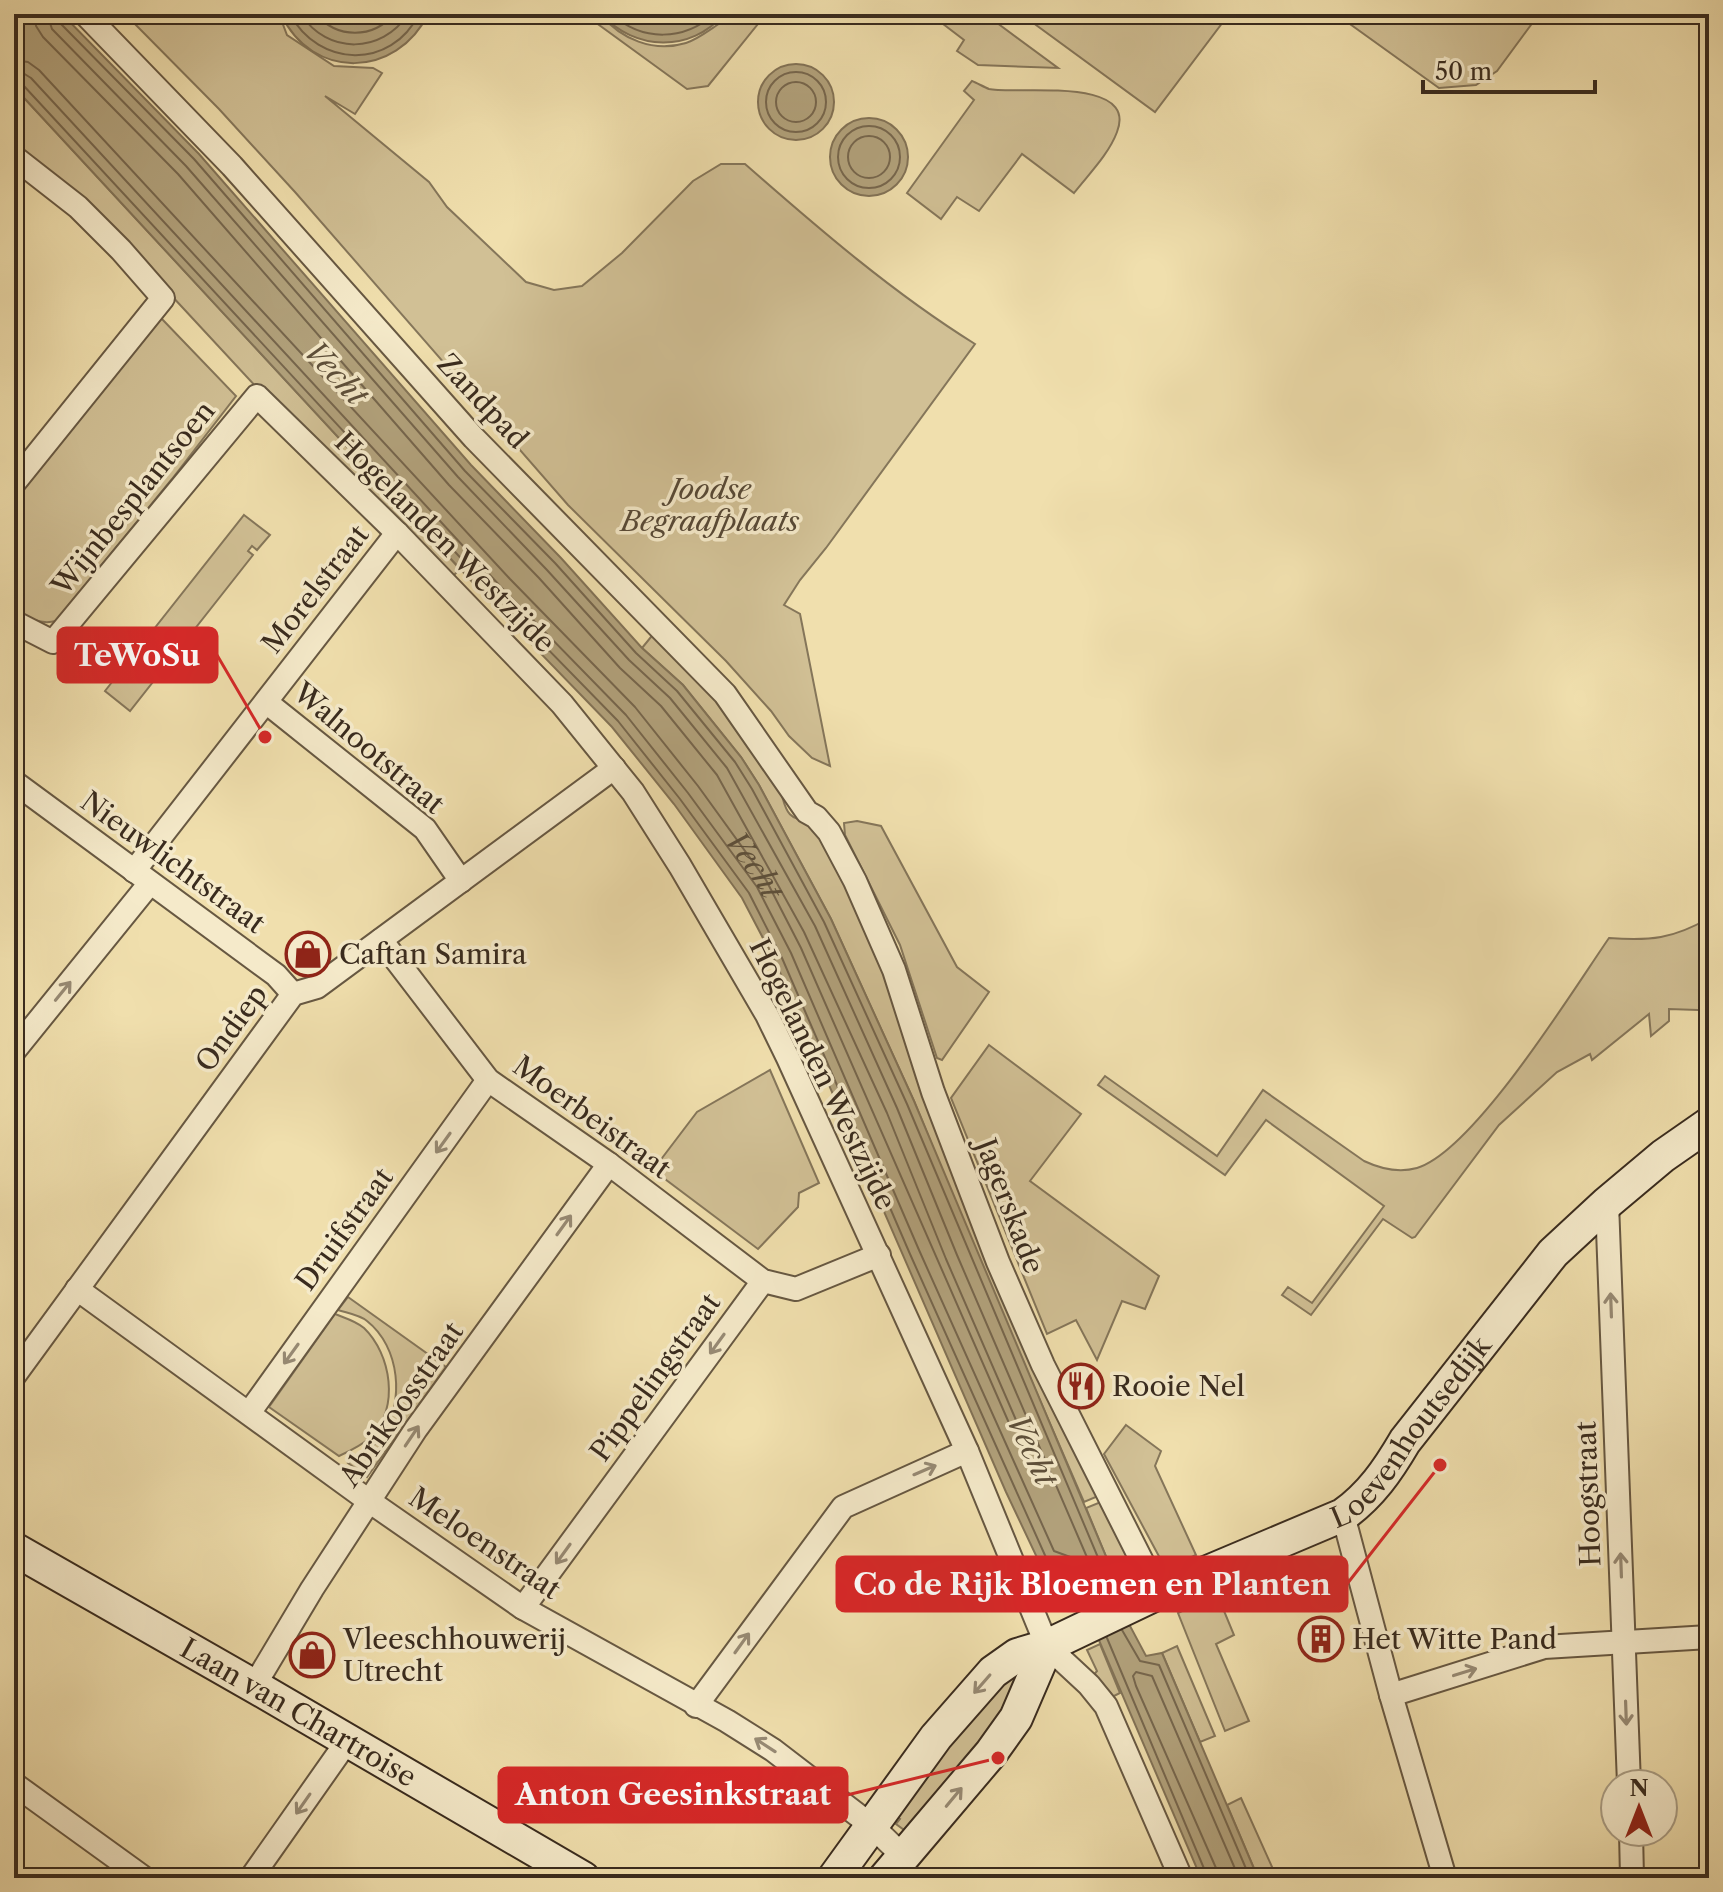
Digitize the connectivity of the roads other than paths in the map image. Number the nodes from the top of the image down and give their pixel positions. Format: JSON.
{"nodes":[{"id":1,"x":85,"y":14,"type":"edge"},
{"id":2,"x":14,"y":157,"type":"edge"},
{"id":3,"x":257,"y":396,"type":"joint"},
{"id":4,"x":14,"y":483,"type":"edge"},
{"id":5,"x":397,"y":533,"type":"junction"},
{"id":6,"x":14,"y":622,"type":"edge"},
{"id":7,"x":266,"y":702,"type":"junction"},
{"id":8,"x":614,"y":768,"type":"junction"},
{"id":9,"x":14,"y":782,"type":"edge"},
{"id":10,"x":829,"y":832,"type":"joint"},
{"id":11,"x":142,"y":877,"type":"junction"},
{"id":12,"x":461,"y":881,"type":"junction"},
{"id":13,"x":381,"y":940,"type":"junction"},
{"id":14,"x":293,"y":994,"type":"junction"},
{"id":15,"x":14,"y":1051,"type":"edge"},
{"id":16,"x":488,"y":1080,"type":"junction"},
{"id":17,"x":1709,"y":1124,"type":"edge"},
{"id":18,"x":609,"y":1164,"type":"junction"},
{"id":19,"x":1607,"y":1203,"type":"junction"},
{"id":20,"x":879,"y":1255,"type":"junction"},
{"id":21,"x":763,"y":1281,"type":"junction"},
{"id":22,"x":77,"y":1289,"type":"junction"},
{"id":23,"x":14,"y":1376,"type":"edge"},
{"id":24,"x":249,"y":1413,"type":"junction"},
{"id":25,"x":967,"y":1451,"type":"junction"},
{"id":26,"x":369,"y":1501,"type":"junction"},
{"id":27,"x":1343,"y":1515,"type":"junction"},
{"id":28,"x":14,"y":1549,"type":"edge"},
{"id":29,"x":1158,"y":1593,"type":"junction"},
{"id":30,"x":523,"y":1608,"type":"junction"},
{"id":31,"x":1709,"y":1637,"type":"edge"},
{"id":32,"x":1624,"y":1643,"type":"junction"},
{"id":33,"x":1047,"y":1646,"type":"junction"},
{"id":34,"x":254,"y":1686,"type":"junction"},
{"id":35,"x":1391,"y":1695,"type":"junction"},
{"id":36,"x":696,"y":1706,"type":"junction"},
{"id":37,"x":348,"y":1740,"type":"junction"},
{"id":38,"x":1628,"y":1768,"type":"edge"},
{"id":39,"x":14,"y":1784,"type":"edge"},
{"id":40,"x":872,"y":1826,"type":"junction"},
{"id":41,"x":1631,"y":1848,"type":"edge"},
{"id":42,"x":895,"y":1867,"type":"edge"},
{"id":43,"x":144,"y":1878,"type":"edge"},
{"id":44,"x":251,"y":1878,"type":"edge"},
{"id":45,"x":583,"y":1878,"type":"edge"},
{"id":46,"x":834,"y":1878,"type":"edge"},
{"id":47,"x":1181,"y":1878,"type":"edge"},
{"id":48,"x":1445,"y":1878,"type":"edge"},
{"id":49,"x":1632,"y":1878,"type":"edge"}],
"edges":[{"from":1,"to":10,"type":"street","name":"Zandpad"},
{"from":2,"to":4,"type":"street"},
{"from":3,"to":5,"type":"street","name":"Hogelanden Westzijde"},
{"from":3,"to":6,"type":"street","name":"Wijnbesplantsoen"},
{"from":5,"to":7,"type":"street","name":"Morelstraat"},
{"from":5,"to":8,"type":"street","name":"Hogelanden Westzijde"},
{"from":7,"to":11,"type":"street","name":"Morelstraat"},
{"from":7,"to":12,"type":"street","name":"Walnootstraat"},
{"from":8,"to":12,"type":"street","name":"Ondiep"},
{"from":8,"to":20,"type":"street","name":"Hogelanden Westzijde"},
{"from":9,"to":11,"type":"street","name":"Nieuwlichtstraat"},
{"from":10,"to":29,"type":"street","name":"Jagerskade"},
{"from":11,"to":14,"type":"street","name":"Nieuwlichtstraat"},
{"from":15,"to":11,"type":"street","name":"Morelstraat","one_way":true},
{"from":12,"to":13,"type":"street","name":"Ondiep"},
{"from":13,"to":14,"type":"street","name":"Ondiep"},
{"from":13,"to":16,"type":"street","name":"Moerbeistraat"},
{"from":14,"to":22,"type":"street","name":"Ondiep"},
{"from":16,"to":18,"type":"street","name":"Moerbeistraat"},
{"from":16,"to":24,"type":"street","name":"Druifstraat","one_way":true},
{"from":17,"to":19,"type":"street","name":"Loevenhoutsedijk"},
{"from":18,"to":21,"type":"street","name":"Moerbeistraat"},
{"from":26,"to":18,"type":"street","name":"Abrikoosstraat","one_way":true},
{"from":19,"to":27,"type":"street","name":"Loevenhoutsedijk"},
{"from":32,"to":19,"type":"street","name":"Hoogstraat","one_way":true},
{"from":20,"to":21,"type":"street"},
{"from":20,"to":25,"type":"street","name":"Hogelanden Westzijde"},
{"from":21,"to":30,"type":"street","name":"Pippelingstraat","one_way":true},
{"from":22,"to":23,"type":"street","name":"Ondiep"},
{"from":22,"to":24,"type":"street","name":"Meloenstraat"},
{"from":24,"to":26,"type":"street","name":"Meloenstraat"},
{"from":25,"to":33,"type":"street","name":"Hogelanden Westzijde"},
{"from":36,"to":25,"type":"street","one_way":true},
{"from":26,"to":30,"type":"street","name":"Meloenstraat"},
{"from":26,"to":34,"type":"street","name":"Abrikoosstraat"},
{"from":27,"to":29,"type":"street","name":"Loevenhoutsedijk"},
{"from":27,"to":35,"type":"street"},
{"from":28,"to":34,"type":"street","name":"Laan van Chartroise"},
{"from":29,"to":33,"type":"street","name":"Loevenhoutsedijk"},
{"from":30,"to":36,"type":"street","name":"Meloenstraat"},
{"from":31,"to":32,"type":"street"},
{"from":35,"to":32,"type":"street","one_way":true},
{"from":32,"to":38,"type":"street","name":"Hoogstraat","one_way":true},
{"from":33,"to":40,"type":"street","name":"Loevenhoutsedijk","one_way":true},
{"from":42,"to":33,"type":"street","one_way":true},
{"from":33,"to":47,"type":"street","name":"Hogelanden Westzijde"},
{"from":34,"to":37,"type":"street","name":"Laan van Chartroise"},
{"from":35,"to":48,"type":"street"},
{"from":40,"to":36,"type":"street","name":"Meloenstraat","one_way":true},
{"from":37,"to":44,"type":"street","one_way":true},
{"from":37,"to":45,"type":"street","name":"Laan van Chartroise"},
{"from":39,"to":43,"type":"street"},
{"from":40,"to":42,"type":"street","name":"Meloenstraat"},
{"from":40,"to":46,"type":"street","name":"Loevenhoutsedijk"},
{"from":41,"to":49,"type":"street"}]}
